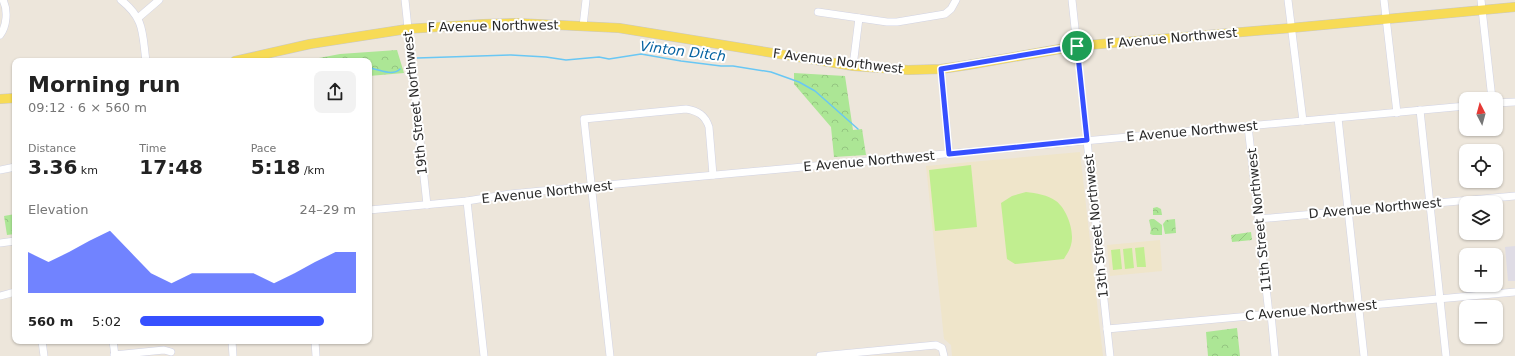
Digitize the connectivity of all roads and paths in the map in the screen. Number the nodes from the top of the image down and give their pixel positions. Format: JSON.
{"nodes":[{"id":1,"x":121,"y":0,"type":"edge"},
{"id":2,"x":159,"y":0,"type":"edge"},
{"id":3,"x":404,"y":0,"type":"edge"},
{"id":4,"x":586,"y":0,"type":"edge"},
{"id":5,"x":1072,"y":0,"type":"edge"},
{"id":6,"x":1288,"y":0,"type":"edge"},
{"id":7,"x":1384,"y":0,"type":"edge"},
{"id":8,"x":1481,"y":0,"type":"edge"},
{"id":9,"x":956,"y":1,"type":"edge"},
{"id":10,"x":4,"y":3,"type":"edge"},
{"id":11,"x":1515,"y":7,"type":"edge"},
{"id":12,"x":1482,"y":10,"type":"junction"},
{"id":13,"x":818,"y":12,"type":"dead end"},
{"id":14,"x":138,"y":18,"type":"junction"},
{"id":15,"x":859,"y":18,"type":"junction"},
{"id":16,"x":1386,"y":18,"type":"junction"},
{"id":17,"x":583,"y":26,"type":"junction"},
{"id":18,"x":1291,"y":28,"type":"junction"},
{"id":19,"x":407,"y":29,"type":"junction"},
{"id":20,"x":0,"y":35,"type":"edge"},
{"id":21,"x":1077,"y":46,"type":"junction"},
{"id":22,"x":146,"y":58,"type":"edge"},
{"id":23,"x":248,"y":58,"type":"edge"},
{"id":24,"x":853,"y":66,"type":"junction"},
{"id":25,"x":941,"y":69,"type":"junction"},
{"id":26,"x":1491,"y":92,"type":"edge"},
{"id":27,"x":12,"y":98,"type":"edge"},
{"id":28,"x":0,"y":99,"type":"edge"},
{"id":29,"x":1515,"y":102,"type":"edge"},
{"id":30,"x":1503,"y":103,"type":"edge"},
{"id":31,"x":1459,"y":107,"type":"edge"},
{"id":32,"x":1420,"y":110,"type":"junction"},
{"id":33,"x":1397,"y":112,"type":"junction"},
{"id":34,"x":1338,"y":118,"type":"junction"},
{"id":35,"x":1303,"y":121,"type":"junction"},
{"id":36,"x":1248,"y":126,"type":"junction"},
{"id":37,"x":1087,"y":140,"type":"junction"},
{"id":38,"x":949,"y":154,"type":"junction"},
{"id":39,"x":12,"y":168,"type":"edge"},
{"id":40,"x":0,"y":170,"type":"edge"},
{"id":41,"x":713,"y":175,"type":"junction"},
{"id":42,"x":592,"y":187,"type":"junction"},
{"id":43,"x":1515,"y":196,"type":"edge"},
{"id":44,"x":467,"y":201,"type":"junction"},
{"id":45,"x":1430,"y":203,"type":"junction"},
{"id":46,"x":427,"y":206,"type":"junction"},
{"id":47,"x":372,"y":210,"type":"edge"},
{"id":48,"x":1348,"y":211,"type":"junction"},
{"id":49,"x":1258,"y":219,"type":"junction"},
{"id":50,"x":12,"y":241,"type":"edge"},
{"id":51,"x":0,"y":242,"type":"edge"},
{"id":52,"x":1515,"y":292,"type":"edge"},
{"id":53,"x":12,"y":293,"type":"edge"},
{"id":54,"x":0,"y":296,"type":"edge"},
{"id":55,"x":1440,"y":299,"type":"junction"},
{"id":56,"x":1358,"y":306,"type":"junction"},
{"id":57,"x":1270,"y":314,"type":"junction"},
{"id":58,"x":1108,"y":329,"type":"junction"},
{"id":59,"x":42,"y":344,"type":"edge"},
{"id":60,"x":113,"y":344,"type":"edge"},
{"id":61,"x":232,"y":344,"type":"edge"},
{"id":62,"x":315,"y":344,"type":"edge"},
{"id":63,"x":171,"y":352,"type":"dead end"},
{"id":64,"x":114,"y":355,"type":"edge"},
{"id":65,"x":851,"y":355,"type":"edge"},
{"id":66,"x":944,"y":355,"type":"edge"},
{"id":67,"x":44,"y":356,"type":"edge"},
{"id":68,"x":233,"y":356,"type":"edge"},
{"id":69,"x":316,"y":356,"type":"edge"},
{"id":70,"x":484,"y":356,"type":"edge"},
{"id":71,"x":610,"y":356,"type":"edge"},
{"id":72,"x":820,"y":356,"type":"edge"},
{"id":73,"x":1110,"y":356,"type":"edge"},
{"id":74,"x":1275,"y":356,"type":"edge"},
{"id":75,"x":1364,"y":356,"type":"edge"},
{"id":76,"x":1446,"y":356,"type":"edge"}],
"edges":[{"from":1,"to":14,"type":"street"},
{"from":2,"to":14,"type":"street"},
{"from":3,"to":19,"type":"street","name":"19th Street Northwest"},
{"from":4,"to":17,"type":"street"},
{"from":5,"to":21,"type":"street","name":"13th Street Northwest"},
{"from":6,"to":18,"type":"street"},
{"from":7,"to":16,"type":"street"},
{"from":8,"to":12,"type":"street"},
{"from":9,"to":15,"type":"street"},
{"from":10,"to":20,"type":"street"},
{"from":11,"to":12,"type":"main road","name":"F Avenue Northwest"},
{"from":12,"to":16,"type":"main road","name":"F Avenue Northwest"},
{"from":12,"to":26,"type":"street"},
{"from":13,"to":15,"type":"street"},
{"from":14,"to":22,"type":"street"},
{"from":15,"to":24,"type":"street"},
{"from":16,"to":18,"type":"main road","name":"F Avenue Northwest"},
{"from":16,"to":33,"type":"street"},
{"from":17,"to":19,"type":"main road","name":"F Avenue Northwest"},
{"from":17,"to":24,"type":"main road","name":"F Avenue Northwest"},
{"from":18,"to":21,"type":"main road","name":"F Avenue Northwest"},
{"from":18,"to":35,"type":"street"},
{"from":19,"to":23,"type":"main road","name":"F Avenue Northwest"},
{"from":19,"to":46,"type":"street","name":"19th Street Northwest"},
{"from":21,"to":25,"type":"main road","name":"F Avenue Northwest"},
{"from":21,"to":37,"type":"street","name":"13th Street Northwest"},
{"from":24,"to":25,"type":"main road","name":"F Avenue Northwest"},
{"from":25,"to":38,"type":"street"},
{"from":27,"to":28,"type":"main road"},
{"from":29,"to":30,"type":"street"},
{"from":31,"to":32,"type":"street","name":"E Avenue Northwest"},
{"from":32,"to":33,"type":"street","name":"E Avenue Northwest"},
{"from":32,"to":45,"type":"street"},
{"from":33,"to":34,"type":"street","name":"E Avenue Northwest"},
{"from":34,"to":35,"type":"street","name":"E Avenue Northwest"},
{"from":34,"to":48,"type":"street"},
{"from":35,"to":36,"type":"street","name":"E Avenue Northwest"},
{"from":36,"to":37,"type":"street","name":"E Avenue Northwest"},
{"from":36,"to":49,"type":"street","name":"11th Street Northwest"},
{"from":37,"to":38,"type":"street","name":"E Avenue Northwest"},
{"from":37,"to":58,"type":"street","name":"13th Street Northwest"},
{"from":38,"to":41,"type":"street","name":"E Avenue Northwest"},
{"from":39,"to":40,"type":"street"},
{"from":41,"to":42,"type":"street","name":"E Avenue Northwest"},
{"from":41,"to":42,"type":"street"},
{"from":42,"to":44,"type":"street","name":"E Avenue Northwest"},
{"from":42,"to":71,"type":"street"},
{"from":43,"to":45,"type":"street","name":"D Avenue Northwest"},
{"from":44,"to":46,"type":"street","name":"E Avenue Northwest"},
{"from":44,"to":70,"type":"street"},
{"from":45,"to":48,"type":"street","name":"D Avenue Northwest"},
{"from":45,"to":55,"type":"street"},
{"from":46,"to":47,"type":"street","name":"E Avenue Northwest"},
{"from":48,"to":49,"type":"street","name":"D Avenue Northwest"},
{"from":48,"to":56,"type":"street"},
{"from":49,"to":57,"type":"street","name":"11th Street Northwest"},
{"from":50,"to":51,"type":"street"},
{"from":52,"to":55,"type":"street","name":"C Avenue Northwest"},
{"from":53,"to":54,"type":"street"},
{"from":55,"to":56,"type":"street","name":"C Avenue Northwest"},
{"from":55,"to":76,"type":"street"},
{"from":56,"to":57,"type":"street","name":"C Avenue Northwest"},
{"from":56,"to":75,"type":"street"},
{"from":57,"to":58,"type":"street","name":"C Avenue Northwest"},
{"from":57,"to":74,"type":"street","name":"11th Street Northwest"},
{"from":58,"to":73,"type":"street","name":"13th Street Northwest"},
{"from":59,"to":67,"type":"street"},
{"from":60,"to":64,"type":"street"},
{"from":61,"to":68,"type":"street"},
{"from":62,"to":69,"type":"street"},
{"from":63,"to":64,"type":"street"},
{"from":65,"to":66,"type":"street"},
{"from":65,"to":72,"type":"street"}]}
